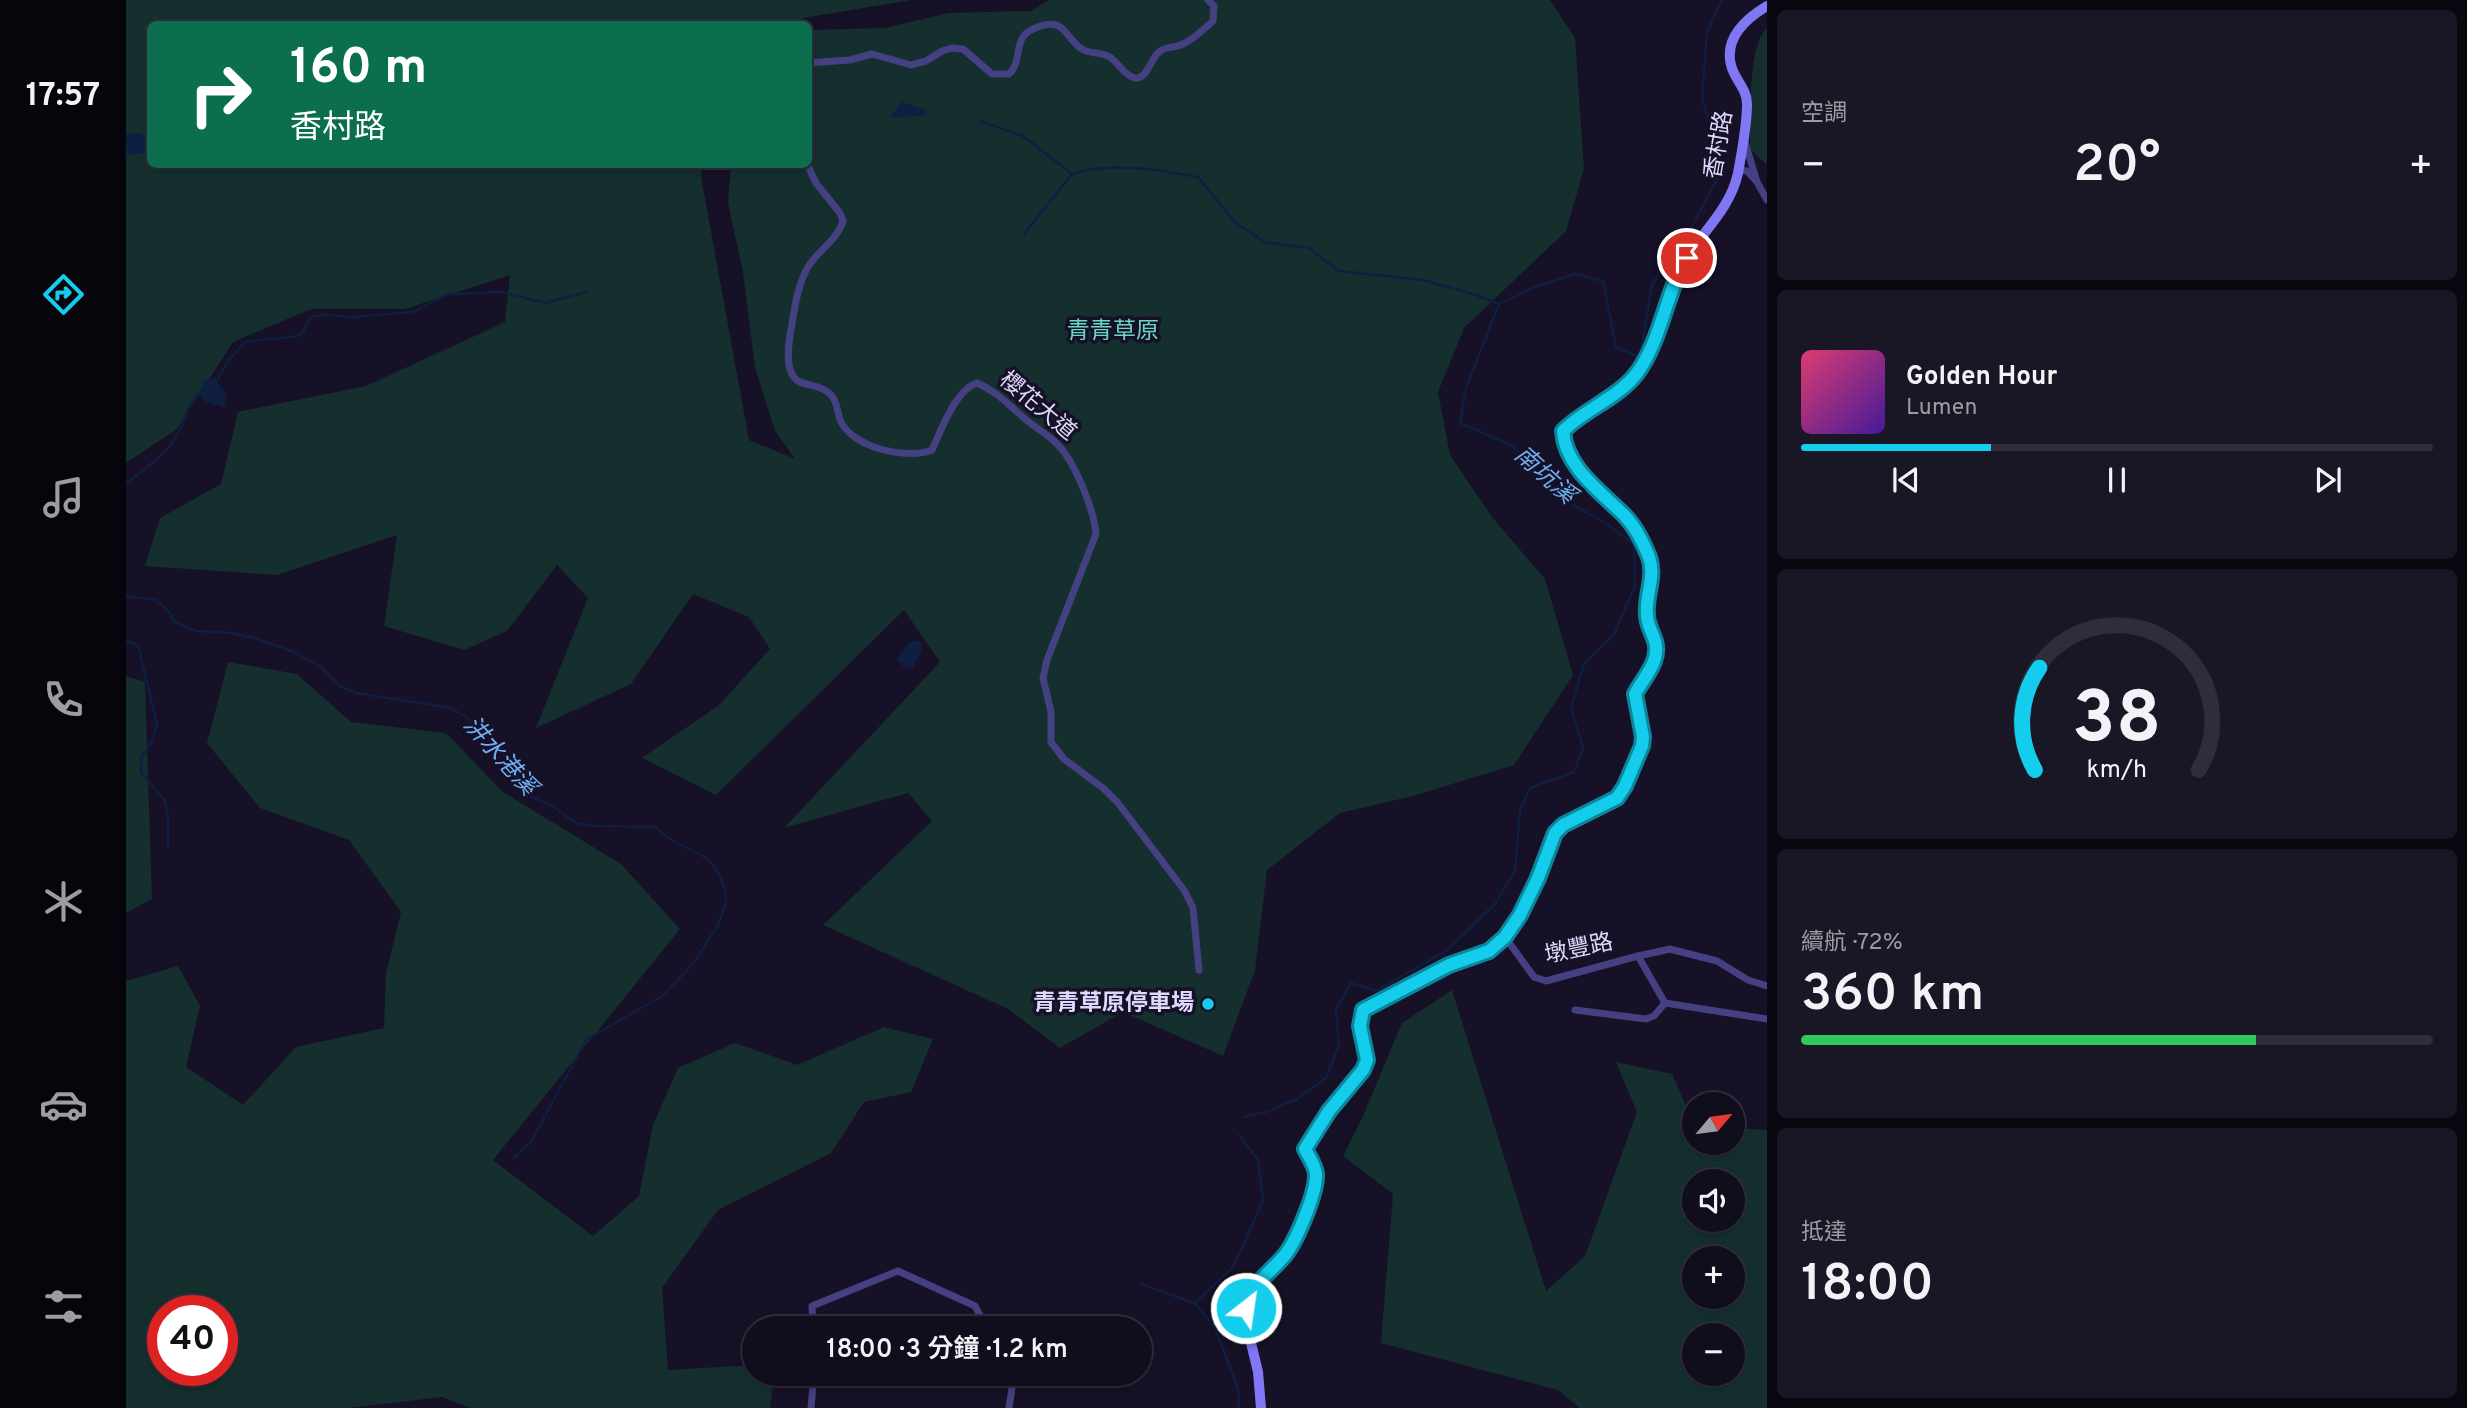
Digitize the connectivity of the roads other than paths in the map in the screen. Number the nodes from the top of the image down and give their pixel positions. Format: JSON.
{"nodes":[{"id":1,"x":1208,"y":0,"type":"edge"},
{"id":2,"x":1767,"y":6,"type":"edge"},
{"id":3,"x":812,"y":63,"type":"edge"},
{"id":4,"x":1743,"y":135,"type":"junction"},
{"id":5,"x":809,"y":168,"type":"edge"},
{"id":6,"x":1738,"y":170,"type":"junction"},
{"id":7,"x":1757,"y":181,"type":"junction"},
{"id":8,"x":1767,"y":200,"type":"edge"},
{"id":9,"x":1505,"y":937,"type":"junction"},
{"id":10,"x":1638,"y":957,"type":"junction"},
{"id":11,"x":1199,"y":970,"type":"dead end"},
{"id":12,"x":1767,"y":986,"type":"edge"},
{"id":13,"x":1665,"y":1003,"type":"junction"},
{"id":14,"x":1576,"y":1010,"type":"dead end"},
{"id":15,"x":1767,"y":1018,"type":"edge"},
{"id":16,"x":812,"y":1316,"type":"edge"},
{"id":17,"x":980,"y":1316,"type":"edge"},
{"id":18,"x":813,"y":1386,"type":"edge"},
{"id":19,"x":1012,"y":1386,"type":"edge"},
{"id":20,"x":811,"y":1408,"type":"edge"},
{"id":21,"x":1009,"y":1408,"type":"edge"},
{"id":22,"x":1261,"y":1408,"type":"edge"}],
"edges":[{"from":1,"to":3,"type":"street"},
{"from":2,"to":4,"type":"street","name":"香村路"},
{"from":4,"to":6,"type":"street","name":"香村路"},
{"from":4,"to":7,"type":"street"},
{"from":5,"to":11,"type":"street","name":"櫻花大道"},
{"from":6,"to":7,"type":"street"},
{"from":6,"to":9,"type":"street","name":"香村路"},
{"from":7,"to":8,"type":"street"},
{"from":9,"to":10,"type":"street","name":"墩豐路"},
{"from":9,"to":22,"type":"street","name":"香村路"},
{"from":10,"to":12,"type":"street","name":"墩豐路"},
{"from":10,"to":13,"type":"street","name":"墩豐路"},
{"from":13,"to":14,"type":"street"},
{"from":13,"to":15,"type":"street"},
{"from":16,"to":17,"type":"street"},
{"from":18,"to":20,"type":"street"},
{"from":19,"to":21,"type":"street"}]}
